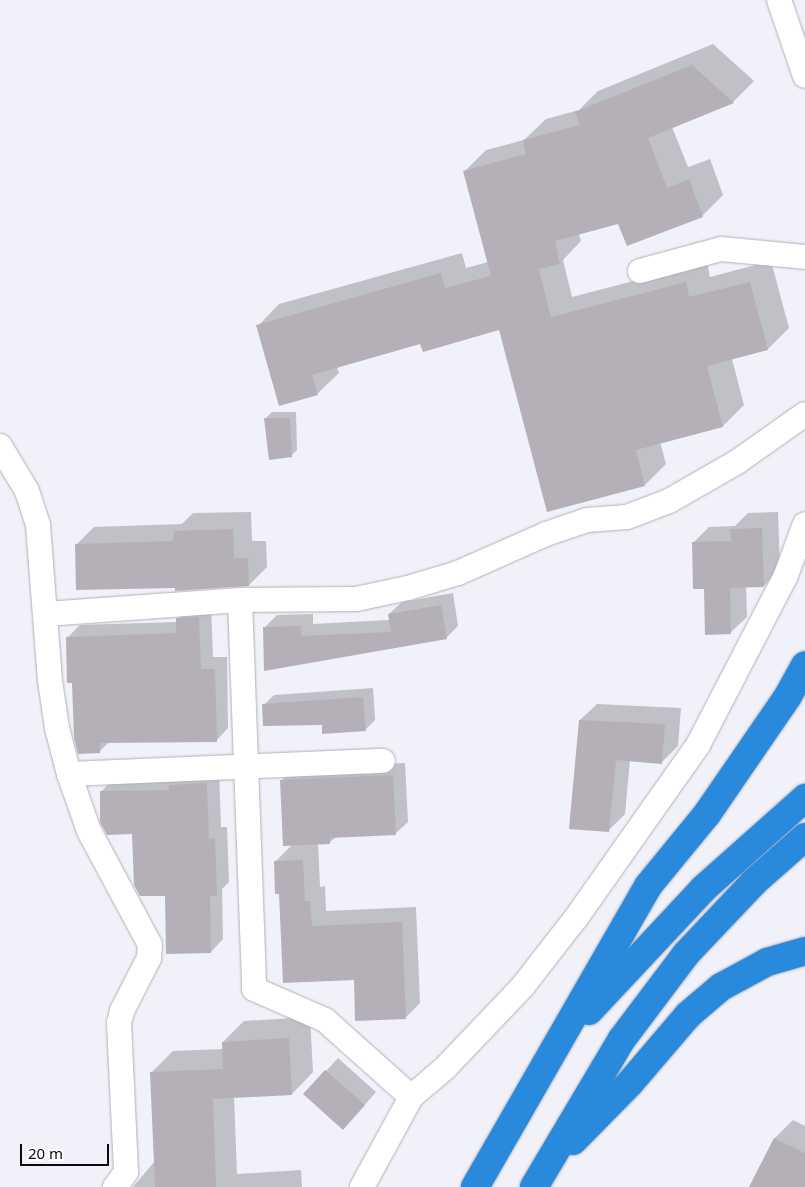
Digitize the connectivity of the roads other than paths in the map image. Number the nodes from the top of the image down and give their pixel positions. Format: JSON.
{"nodes":[{"id":1,"x":779,"y":0,"type":"edge"},
{"id":2,"x":805,"y":76,"type":"edge"},
{"id":3,"x":805,"y":257,"type":"edge"},
{"id":4,"x":640,"y":271,"type":"dead end"},
{"id":5,"x":805,"y":414,"type":"edge"},
{"id":6,"x":0,"y":446,"type":"edge"},
{"id":7,"x":805,"y":524,"type":"edge"},
{"id":8,"x":240,"y":600,"type":"junction"},
{"id":9,"x":46,"y":614,"type":"junction"},
{"id":10,"x":805,"y":665,"type":"edge"},
{"id":11,"x":383,"y":760,"type":"dead end"},
{"id":12,"x":247,"y":765,"type":"junction"},
{"id":13,"x":69,"y":774,"type":"junction"},
{"id":14,"x":805,"y":798,"type":"edge"},
{"id":15,"x":805,"y":837,"type":"edge"},
{"id":16,"x":805,"y":951,"type":"edge"},
{"id":17,"x":556,"y":1051,"type":"junction"},
{"id":18,"x":411,"y":1097,"type":"junction"},
{"id":19,"x":537,"y":1181,"type":"edge"},
{"id":20,"x":115,"y":1187,"type":"edge"},
{"id":21,"x":362,"y":1187,"type":"edge"},
{"id":22,"x":475,"y":1187,"type":"edge"}],
"edges":[{"from":1,"to":2,"type":"street"},
{"from":3,"to":4,"type":"street"},
{"from":5,"to":8,"type":"street"},
{"from":6,"to":9,"type":"street"},
{"from":7,"to":18,"type":"street"},
{"from":8,"to":9,"type":"street"},
{"from":8,"to":12,"type":"street"},
{"from":9,"to":13,"type":"street"},
{"from":10,"to":17,"type":"highway"},
{"from":11,"to":12,"type":"street"},
{"from":12,"to":13,"type":"street"},
{"from":12,"to":18,"type":"street"},
{"from":13,"to":20,"type":"street"},
{"from":14,"to":17,"type":"highway"},
{"from":15,"to":19,"type":"highway"},
{"from":16,"to":19,"type":"highway"},
{"from":17,"to":22,"type":"highway"},
{"from":18,"to":21,"type":"street"}]}
